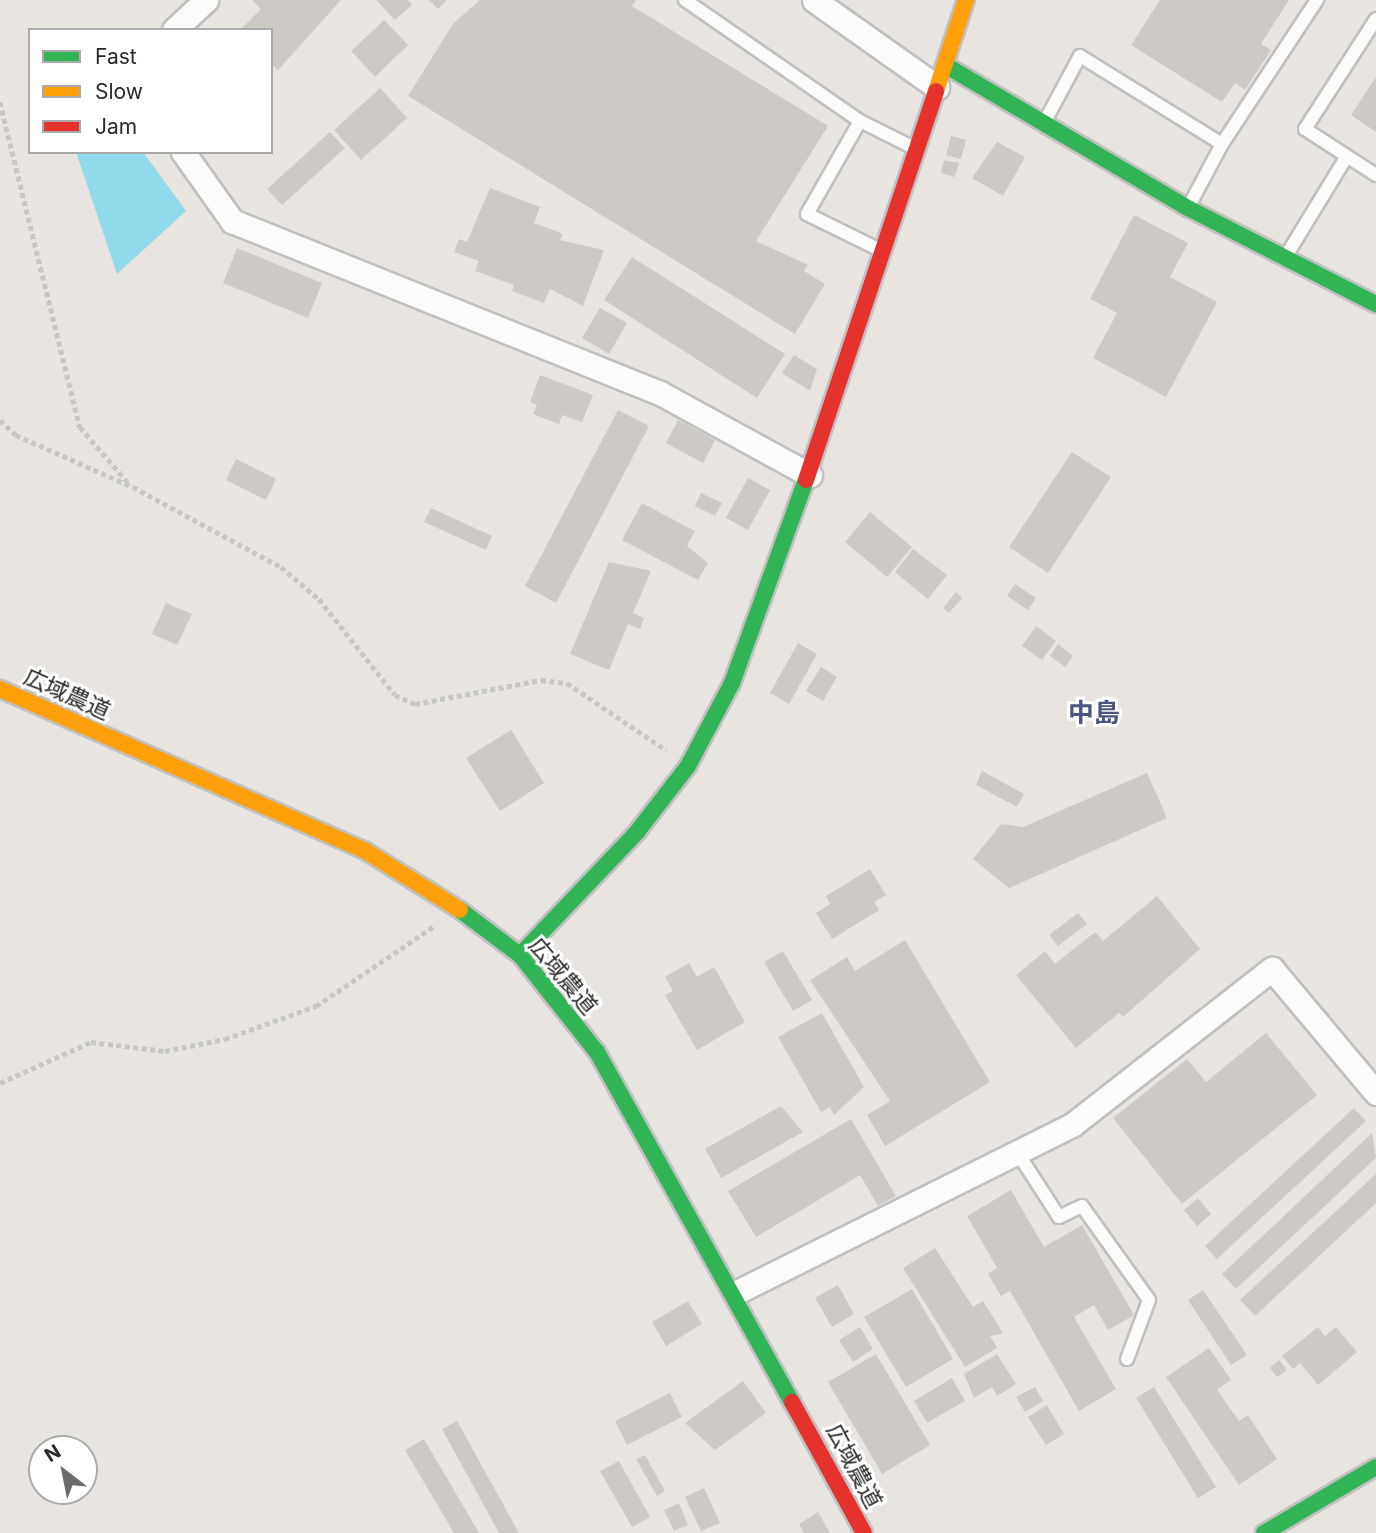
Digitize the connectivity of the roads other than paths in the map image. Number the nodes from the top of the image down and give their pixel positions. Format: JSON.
{"nodes":[{"id":1,"x":206,"y":0,"type":"edge"},
{"id":2,"x":685,"y":0,"type":"edge"},
{"id":3,"x":814,"y":0,"type":"edge"},
{"id":4,"x":966,"y":0,"type":"edge"},
{"id":5,"x":1317,"y":0,"type":"edge"},
{"id":6,"x":1376,"y":19,"type":"edge"},
{"id":7,"x":176,"y":28,"type":"edge"},
{"id":8,"x":941,"y":76,"type":"junction"},
{"id":9,"x":860,"y":121,"type":"junction"},
{"id":10,"x":1044,"y":123,"type":"junction"},
{"id":11,"x":1222,"y":144,"type":"junction"},
{"id":12,"x":916,"y":149,"type":"junction"},
{"id":13,"x":184,"y":154,"type":"edge"},
{"id":14,"x":1347,"y":156,"type":"junction"},
{"id":15,"x":1376,"y":175,"type":"edge"},
{"id":16,"x":1188,"y":208,"type":"junction"},
{"id":17,"x":883,"y":252,"type":"junction"},
{"id":18,"x":1284,"y":259,"type":"junction"},
{"id":19,"x":1376,"y":304,"type":"edge"},
{"id":20,"x":810,"y":475,"type":"junction"},
{"id":21,"x":0,"y":689,"type":"edge"},
{"id":22,"x":520,"y":955,"type":"junction"},
{"id":23,"x":1376,"y":1093,"type":"edge"},
{"id":24,"x":1017,"y":1152,"type":"junction"},
{"id":25,"x":735,"y":1293,"type":"junction"},
{"id":26,"x":1127,"y":1359,"type":"dead end"},
{"id":27,"x":1376,"y":1467,"type":"edge"},
{"id":28,"x":864,"y":1533,"type":"edge"},
{"id":29,"x":1264,"y":1533,"type":"edge"}],
"edges":[{"from":1,"to":7,"type":"street"},
{"from":2,"to":9,"type":"lane"},
{"from":3,"to":8,"type":"street"},
{"from":4,"to":8,"type":"street"},
{"from":5,"to":11,"type":"lane"},
{"from":6,"to":14,"type":"lane"},
{"from":8,"to":10,"type":"street"},
{"from":8,"to":12,"type":"street"},
{"from":9,"to":12,"type":"lane"},
{"from":9,"to":17,"type":"lane"},
{"from":10,"to":11,"type":"lane"},
{"from":10,"to":16,"type":"street"},
{"from":11,"to":16,"type":"lane"},
{"from":12,"to":17,"type":"street"},
{"from":13,"to":20,"type":"street"},
{"from":14,"to":15,"type":"lane"},
{"from":14,"to":18,"type":"lane"},
{"from":16,"to":18,"type":"street"},
{"from":17,"to":20,"type":"street"},
{"from":18,"to":19,"type":"street"},
{"from":20,"to":22,"type":"street"},
{"from":21,"to":22,"type":"street","name":"広域農道"},
{"from":22,"to":25,"type":"street","name":"広域農道"},
{"from":23,"to":24,"type":"street"},
{"from":24,"to":25,"type":"street"},
{"from":24,"to":26,"type":"lane"},
{"from":25,"to":28,"type":"street","name":"広域農道"},
{"from":27,"to":29,"type":"street"}]}
